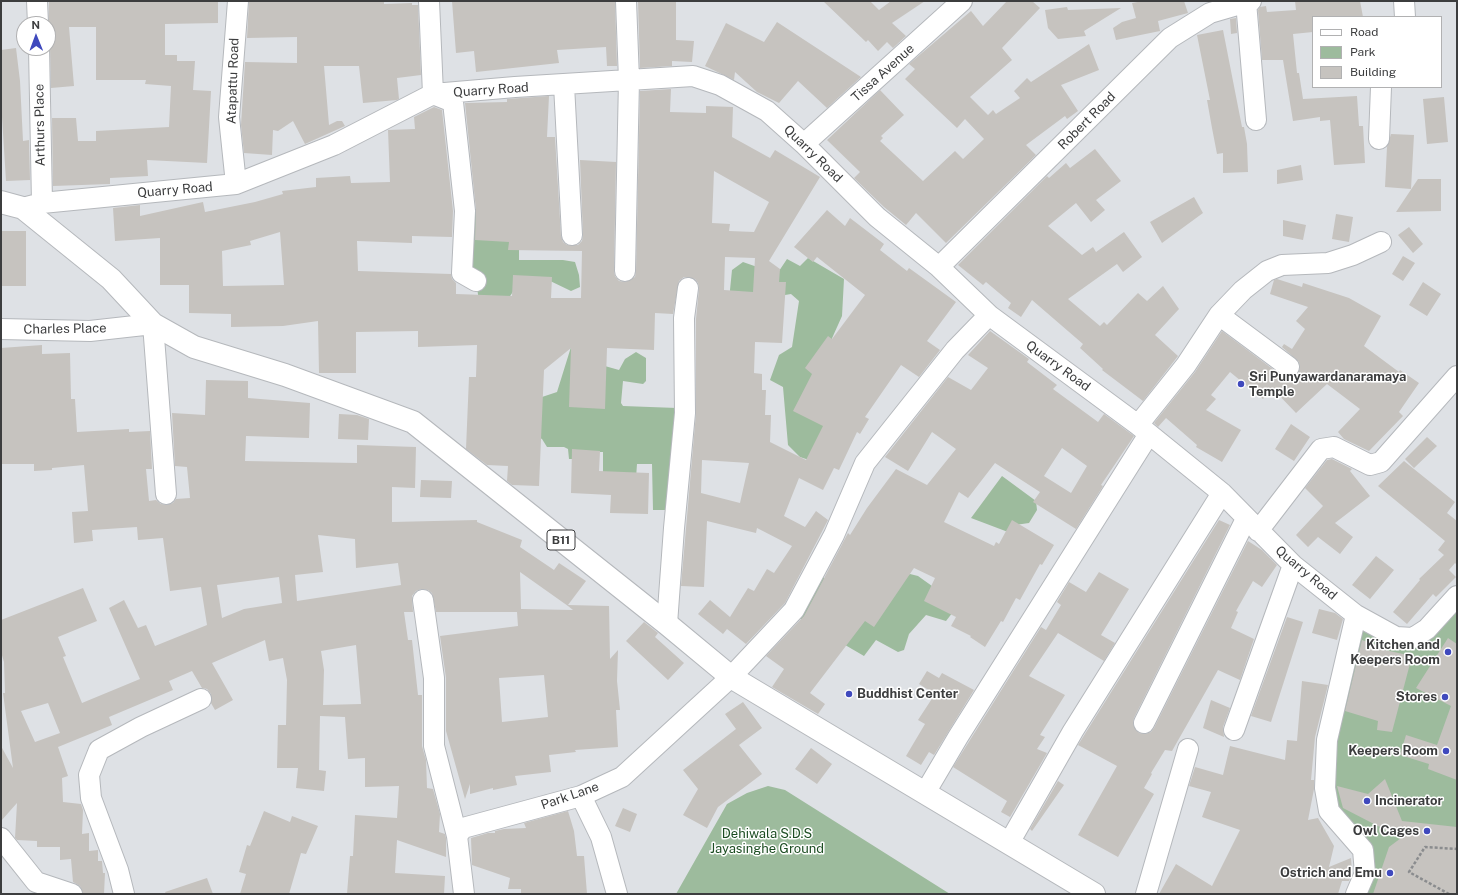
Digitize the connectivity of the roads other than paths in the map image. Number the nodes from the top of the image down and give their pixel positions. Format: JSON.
{"nodes":[{"id":1,"x":37,"y":1,"type":"edge"},
{"id":2,"x":238,"y":1,"type":"edge"},
{"id":3,"x":428,"y":1,"type":"edge"},
{"id":4,"x":626,"y":1,"type":"edge"},
{"id":5,"x":962,"y":1,"type":"edge"},
{"id":6,"x":1404,"y":1,"type":"edge"},
{"id":7,"x":1249,"y":2,"type":"edge"},
{"id":8,"x":38,"y":16,"type":"edge"},
{"id":9,"x":1405,"y":16,"type":"edge"},
{"id":10,"x":38,"y":56,"type":"edge"},
{"id":11,"x":629,"y":80,"type":"junction"},
{"id":12,"x":564,"y":85,"type":"junction"},
{"id":13,"x":1381,"y":88,"type":"edge"},
{"id":14,"x":433,"y":94,"type":"junction"},
{"id":15,"x":1256,"y":120,"type":"dead end"},
{"id":16,"x":1379,"y":138,"type":"dead end"},
{"id":17,"x":804,"y":144,"type":"junction"},
{"id":18,"x":236,"y":184,"type":"junction"},
{"id":19,"x":1,"y":202,"type":"edge"},
{"id":20,"x":33,"y":205,"type":"junction"},
{"id":21,"x":572,"y":235,"type":"dead end"},
{"id":22,"x":1381,"y":242,"type":"dead end"},
{"id":23,"x":939,"y":267,"type":"junction"},
{"id":24,"x":624,"y":271,"type":"dead end"},
{"id":25,"x":476,"y":281,"type":"dead end"},
{"id":26,"x":688,"y":288,"type":"dead end"},
{"id":27,"x":1219,"y":315,"type":"junction"},
{"id":28,"x":989,"y":316,"type":"junction"},
{"id":29,"x":153,"y":324,"type":"junction"},
{"id":30,"x":1,"y":329,"type":"edge"},
{"id":31,"x":1289,"y":367,"type":"dead end"},
{"id":32,"x":1457,"y":376,"type":"edge"},
{"id":33,"x":1144,"y":429,"type":"junction"},
{"id":34,"x":1222,"y":493,"type":"junction"},
{"id":35,"x":166,"y":494,"type":"dead end"},
{"id":36,"x":1252,"y":525,"type":"junction"},
{"id":37,"x":1293,"y":565,"type":"junction"},
{"id":38,"x":1457,"y":596,"type":"edge"},
{"id":39,"x":423,"y":600,"type":"dead end"},
{"id":40,"x":1356,"y":615,"type":"junction"},
{"id":41,"x":667,"y":624,"type":"junction"},
{"id":42,"x":731,"y":677,"type":"junction"},
{"id":43,"x":201,"y":699,"type":"dead end"},
{"id":44,"x":1144,"y":723,"type":"dead end"},
{"id":45,"x":1234,"y":730,"type":"dead end"},
{"id":46,"x":1188,"y":749,"type":"dead end"},
{"id":47,"x":925,"y":794,"type":"junction"},
{"id":48,"x":581,"y":796,"type":"junction"},
{"id":49,"x":457,"y":836,"type":"junction"},
{"id":50,"x":1,"y":838,"type":"edge"},
{"id":51,"x":1009,"y":843,"type":"junction"},
{"id":52,"x":72,"y":894,"type":"edge"},
{"id":53,"x":124,"y":894,"type":"edge"},
{"id":54,"x":464,"y":894,"type":"edge"},
{"id":55,"x":617,"y":894,"type":"edge"},
{"id":56,"x":1094,"y":894,"type":"edge"},
{"id":57,"x":1146,"y":894,"type":"edge"},
{"id":58,"x":1356,"y":894,"type":"edge"}],
"edges":[{"from":1,"to":8,"type":"street"},
{"from":2,"to":18,"type":"street","name":"Atapattu Road"},
{"from":3,"to":14,"type":"street"},
{"from":4,"to":11,"type":"street"},
{"from":5,"to":17,"type":"street","name":"Tissa Avenue"},
{"from":6,"to":9,"type":"street"},
{"from":7,"to":15,"type":"street"},
{"from":7,"to":23,"type":"street","name":"Robert Road"},
{"from":10,"to":20,"type":"street","name":"Arthurs Place"},
{"from":11,"to":12,"type":"street","name":"Quarry Road"},
{"from":11,"to":17,"type":"street","name":"Quarry Road"},
{"from":11,"to":24,"type":"street"},
{"from":12,"to":14,"type":"street","name":"Quarry Road"},
{"from":12,"to":21,"type":"street"},
{"from":13,"to":16,"type":"street"},
{"from":14,"to":18,"type":"street","name":"Quarry Road"},
{"from":14,"to":25,"type":"street"},
{"from":17,"to":23,"type":"street","name":"Quarry Road"},
{"from":18,"to":20,"type":"street","name":"Quarry Road"},
{"from":19,"to":20,"type":"main road","number":"B11"},
{"from":20,"to":29,"type":"main road","number":"B11"},
{"from":22,"to":27,"type":"street"},
{"from":23,"to":28,"type":"street","name":"Quarry Road"},
{"from":26,"to":41,"type":"street"},
{"from":27,"to":31,"type":"street"},
{"from":27,"to":33,"type":"street"},
{"from":28,"to":33,"type":"street","name":"Quarry Road"},
{"from":28,"to":42,"type":"street","name":"Park Lane"},
{"from":29,"to":30,"type":"street","name":"Charles Place"},
{"from":29,"to":35,"type":"street"},
{"from":29,"to":41,"type":"main road","number":"B11"},
{"from":32,"to":36,"type":"street"},
{"from":33,"to":34,"type":"street","name":"Quarry Road"},
{"from":33,"to":47,"type":"street"},
{"from":34,"to":36,"type":"street","name":"Quarry Road"},
{"from":34,"to":51,"type":"street"},
{"from":36,"to":37,"type":"street","name":"Quarry Road"},
{"from":36,"to":44,"type":"street"},
{"from":37,"to":40,"type":"street","name":"Quarry Road"},
{"from":37,"to":45,"type":"street"},
{"from":38,"to":40,"type":"street","name":"Quarry Road"},
{"from":39,"to":49,"type":"street"},
{"from":40,"to":58,"type":"street"},
{"from":41,"to":42,"type":"main road","number":"B11"},
{"from":42,"to":47,"type":"main road","number":"B11"},
{"from":42,"to":48,"type":"street","name":"Park Lane"},
{"from":43,"to":53,"type":"street"},
{"from":46,"to":57,"type":"street"},
{"from":47,"to":51,"type":"main road","number":"B11"},
{"from":48,"to":49,"type":"street","name":"Park Lane"},
{"from":48,"to":55,"type":"street"},
{"from":49,"to":54,"type":"street"},
{"from":50,"to":52,"type":"street"},
{"from":51,"to":56,"type":"main road","number":"B11"}]}
